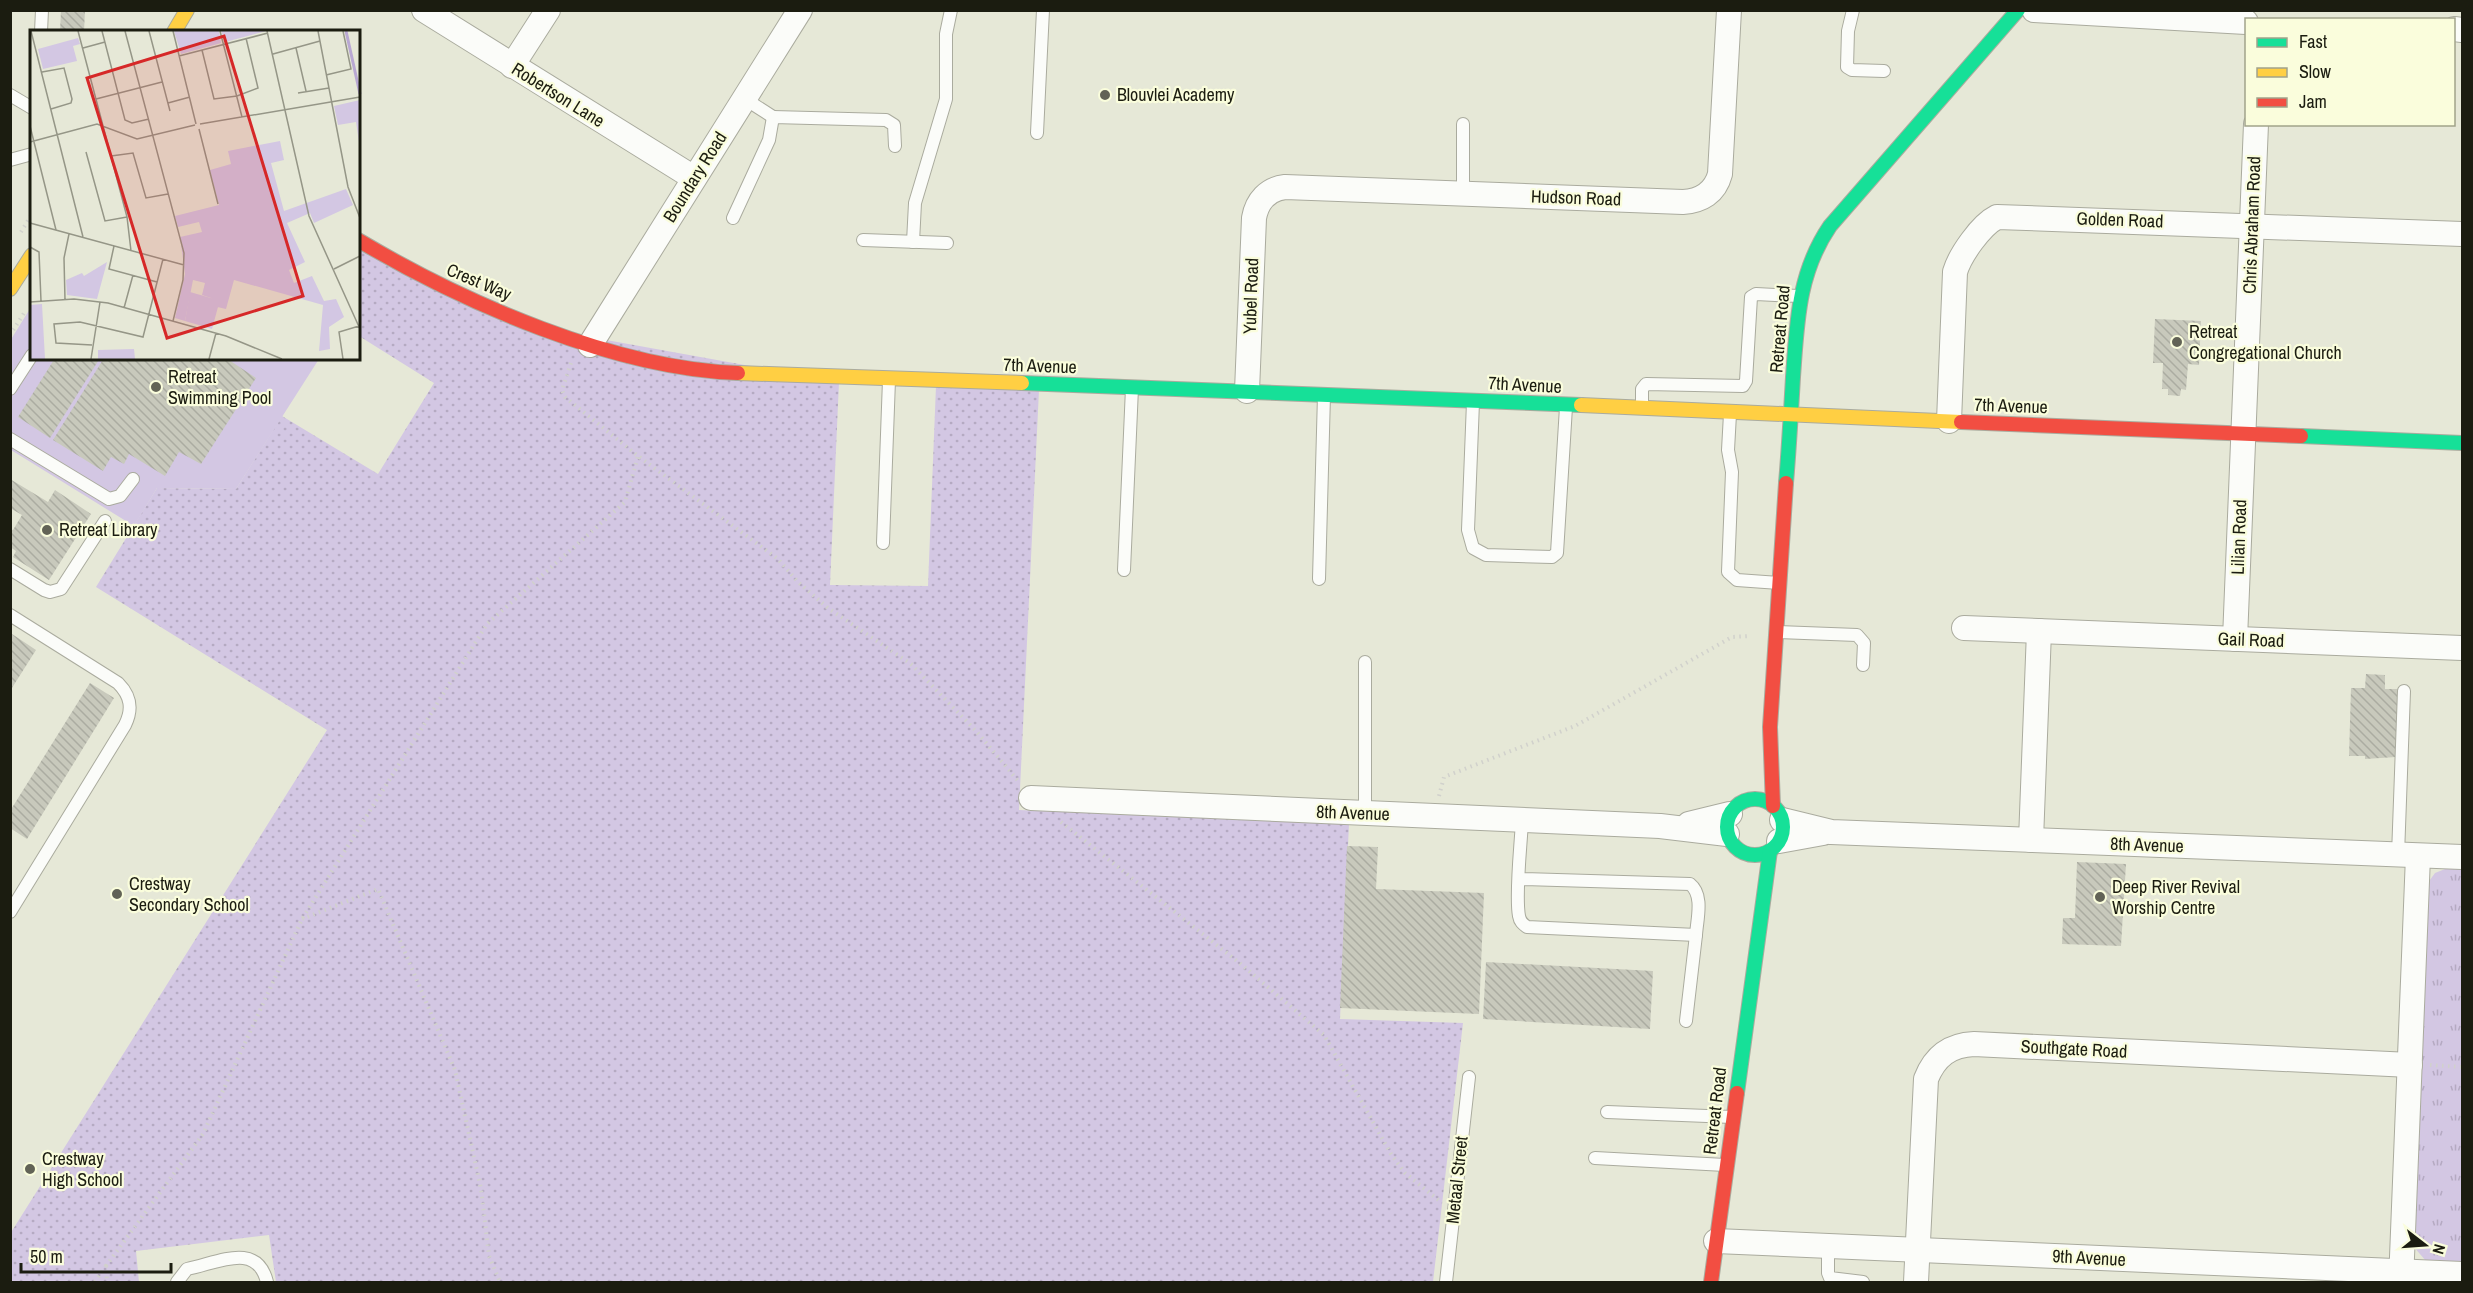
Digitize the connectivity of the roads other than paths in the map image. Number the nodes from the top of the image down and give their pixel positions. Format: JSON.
{"nodes":[{"id":1,"x":42,"y":10,"type":"edge"},
{"id":2,"x":187,"y":10,"type":"edge"},
{"id":3,"x":424,"y":10,"type":"edge"},
{"id":4,"x":548,"y":10,"type":"edge"},
{"id":5,"x":800,"y":10,"type":"edge"},
{"id":6,"x":951,"y":10,"type":"edge"},
{"id":7,"x":1043,"y":10,"type":"edge"},
{"id":8,"x":1729,"y":10,"type":"edge"},
{"id":9,"x":1853,"y":10,"type":"edge"},
{"id":10,"x":2018,"y":10,"type":"edge"},
{"id":11,"x":2034,"y":10,"type":"edge"},
{"id":12,"x":2137,"y":13,"type":"edge"},
{"id":13,"x":2245,"y":21,"type":"edge"},
{"id":14,"x":41,"y":30,"type":"edge"},
{"id":15,"x":175,"y":30,"type":"edge"},
{"id":16,"x":512,"y":66,"type":"junction"},
{"id":17,"x":1884,"y":71,"type":"dead end"},
{"id":18,"x":10,"y":95,"type":"edge"},
{"id":19,"x":745,"y":99,"type":"junction"},
{"id":20,"x":30,"y":107,"type":"edge"},
{"id":21,"x":773,"y":117,"type":"junction"},
{"id":22,"x":1463,"y":124,"type":"dead end"},
{"id":23,"x":2256,"y":126,"type":"edge"},
{"id":24,"x":1037,"y":133,"type":"dead end"},
{"id":25,"x":894,"y":146,"type":"dead end"},
{"id":26,"x":30,"y":155,"type":"edge"},
{"id":27,"x":10,"y":160,"type":"edge"},
{"id":28,"x":694,"y":178,"type":"junction"},
{"id":29,"x":1463,"y":194,"type":"junction"},
{"id":30,"x":1260,"y":202,"type":"joint"},
{"id":31,"x":733,"y":218,"type":"dead end"},
{"id":32,"x":2252,"y":226,"type":"junction"},
{"id":33,"x":2463,"y":234,"type":"edge"},
{"id":34,"x":863,"y":240,"type":"dead end"},
{"id":35,"x":360,"y":241,"type":"edge"},
{"id":36,"x":913,"y":242,"type":"junction"},
{"id":37,"x":946,"y":243,"type":"dead end"},
{"id":38,"x":30,"y":258,"type":"edge"},
{"id":39,"x":10,"y":289,"type":"edge"},
{"id":40,"x":1800,"y":296,"type":"junction"},
{"id":41,"x":590,"y":345,"type":"junction"},
{"id":42,"x":30,"y":358,"type":"edge"},
{"id":43,"x":889,"y":379,"type":"junction"},
{"id":44,"x":1132,"y":387,"type":"junction"},
{"id":45,"x":10,"y":389,"type":"edge"},
{"id":46,"x":1247,"y":391,"type":"junction"},
{"id":47,"x":1324,"y":394,"type":"junction"},
{"id":48,"x":1473,"y":400,"type":"junction"},
{"id":49,"x":1566,"y":405,"type":"junction"},
{"id":50,"x":1642,"y":408,"type":"junction"},
{"id":51,"x":1730,"y":411,"type":"junction"},
{"id":52,"x":1791,"y":415,"type":"junction"},
{"id":53,"x":1949,"y":421,"type":"junction"},
{"id":54,"x":2243,"y":434,"type":"junction"},
{"id":55,"x":10,"y":439,"type":"edge"},
{"id":56,"x":2463,"y":443,"type":"edge"},
{"id":57,"x":133,"y":478,"type":"dead end"},
{"id":58,"x":105,"y":521,"type":"dead end"},
{"id":59,"x":883,"y":543,"type":"dead end"},
{"id":60,"x":10,"y":569,"type":"edge"},
{"id":61,"x":1124,"y":570,"type":"dead end"},
{"id":62,"x":1318,"y":579,"type":"dead end"},
{"id":63,"x":1780,"y":583,"type":"junction"},
{"id":64,"x":10,"y":615,"type":"edge"},
{"id":65,"x":1964,"y":628,"type":"dead end"},
{"id":66,"x":2039,"y":631,"type":"junction"},
{"id":67,"x":1777,"y":632,"type":"junction"},
{"id":68,"x":2235,"y":639,"type":"junction"},
{"id":69,"x":2463,"y":648,"type":"edge"},
{"id":70,"x":1365,"y":662,"type":"dead end"},
{"id":71,"x":1863,"y":665,"type":"dead end"},
{"id":72,"x":2404,"y":691,"type":"dead end"},
{"id":73,"x":1770,"y":727,"type":"junction"},
{"id":74,"x":1755,"y":770,"type":"dead end"},
{"id":75,"x":1750,"y":786,"type":"dead end"},
{"id":76,"x":1031,"y":798,"type":"road end"},
{"id":77,"x":1365,"y":814,"type":"junction"},
{"id":78,"x":1522,"y":820,"type":"junction"},
{"id":79,"x":1735,"y":824,"type":"junction"},
{"id":80,"x":1776,"y":830,"type":"junction"},
{"id":81,"x":2031,"y":840,"type":"junction"},
{"id":82,"x":2408,"y":855,"type":"junction"},
{"id":83,"x":2463,"y":857,"type":"edge"},
{"id":84,"x":1741,"y":867,"type":"dead end"},
{"id":85,"x":1520,"y":879,"type":"junction"},
{"id":86,"x":1749,"y":896,"type":"dead end"},
{"id":87,"x":10,"y":912,"type":"edge"},
{"id":88,"x":1696,"y":935,"type":"junction"},
{"id":89,"x":1755,"y":944,"type":"junction"},
{"id":90,"x":1686,"y":1021,"type":"dead end"},
{"id":91,"x":2410,"y":1065,"type":"junction"},
{"id":92,"x":1469,"y":1077,"type":"dead end"},
{"id":93,"x":1606,"y":1112,"type":"dead end"},
{"id":94,"x":1733,"y":1117,"type":"junction"},
{"id":95,"x":1595,"y":1158,"type":"dead end"},
{"id":96,"x":1727,"y":1165,"type":"junction"},
{"id":97,"x":1716,"y":1241,"type":"junction"},
{"id":98,"x":1828,"y":1246,"type":"junction"},
{"id":99,"x":1918,"y":1251,"type":"junction"},
{"id":100,"x":2463,"y":1274,"type":"edge"},
{"id":101,"x":2401,"y":1277,"type":"edge"},
{"id":102,"x":177,"y":1282,"type":"edge"},
{"id":103,"x":267,"y":1282,"type":"edge"},
{"id":104,"x":1446,"y":1282,"type":"edge"},
{"id":105,"x":1711,"y":1282,"type":"edge"},
{"id":106,"x":1863,"y":1282,"type":"edge"},
{"id":107,"x":1916,"y":1282,"type":"edge"}],
"edges":[{"from":1,"to":14,"type":"lane"},
{"from":2,"to":15,"type":"street"},
{"from":3,"to":16,"type":"street","name":"Robertson Lane"},
{"from":4,"to":16,"type":"street"},
{"from":5,"to":19,"type":"street","name":"Boundary Road"},
{"from":6,"to":36,"type":"lane"},
{"from":7,"to":24,"type":"lane"},
{"from":8,"to":29,"type":"street","name":"Hudson Road"},
{"from":9,"to":17,"type":"lane"},
{"from":10,"to":40,"type":"street","name":"Retreat Road"},
{"from":11,"to":12,"type":"street"},
{"from":12,"to":13,"type":"street"},
{"from":16,"to":28,"type":"street","name":"Robertson Lane"},
{"from":18,"to":20,"type":"lane"},
{"from":19,"to":21,"type":"lane"},
{"from":19,"to":28,"type":"street","name":"Boundary Road"},
{"from":21,"to":25,"type":"lane"},
{"from":21,"to":31,"type":"lane"},
{"from":22,"to":29,"type":"lane"},
{"from":23,"to":32,"type":"street","name":"Chris Abraham Road"},
{"from":26,"to":27,"type":"lane"},
{"from":28,"to":41,"type":"street","name":"Boundary Road"},
{"from":29,"to":30,"type":"street","name":"Hudson Road"},
{"from":30,"to":46,"type":"street","name":"Yubel Road"},
{"from":32,"to":33,"type":"street","name":"Golden Road"},
{"from":32,"to":53,"type":"street","name":"Golden Road"},
{"from":32,"to":54,"type":"street","name":"Chris Abraham Road"},
{"from":34,"to":36,"type":"lane"},
{"from":35,"to":41,"type":"street","name":"Crest Way"},
{"from":36,"to":37,"type":"lane"},
{"from":38,"to":39,"type":"street"},
{"from":40,"to":50,"type":"lane"},
{"from":40,"to":52,"type":"street","name":"Retreat Road"},
{"from":41,"to":43,"type":"street","name":"7th Avenue"},
{"from":42,"to":45,"type":"lane"},
{"from":43,"to":44,"type":"street","name":"7th Avenue"},
{"from":43,"to":59,"type":"lane"},
{"from":44,"to":46,"type":"street","name":"7th Avenue"},
{"from":44,"to":61,"type":"lane"},
{"from":46,"to":47,"type":"street","name":"7th Avenue"},
{"from":47,"to":48,"type":"street","name":"7th Avenue"},
{"from":47,"to":62,"type":"lane"},
{"from":48,"to":49,"type":"street","name":"7th Avenue"},
{"from":48,"to":49,"type":"lane"},
{"from":49,"to":50,"type":"street","name":"7th Avenue"},
{"from":50,"to":51,"type":"street","name":"7th Avenue"},
{"from":51,"to":52,"type":"street","name":"7th Avenue"},
{"from":51,"to":63,"type":"lane"},
{"from":52,"to":53,"type":"street","name":"7th Avenue"},
{"from":52,"to":63,"type":"street","name":"Retreat Road"},
{"from":53,"to":54,"type":"street","name":"7th Avenue"},
{"from":54,"to":56,"type":"street","name":"7th Avenue"},
{"from":54,"to":68,"type":"street","name":"Lilian Road"},
{"from":55,"to":57,"type":"lane"},
{"from":58,"to":60,"type":"lane"},
{"from":63,"to":67,"type":"street","name":"Retreat Road"},
{"from":64,"to":87,"type":"lane"},
{"from":65,"to":66,"type":"street","name":"Gail Road"},
{"from":66,"to":68,"type":"street","name":"Gail Road"},
{"from":66,"to":81,"type":"street"},
{"from":67,"to":71,"type":"lane"},
{"from":67,"to":73,"type":"street","name":"Retreat Road"},
{"from":68,"to":69,"type":"street","name":"Gail Road"},
{"from":70,"to":77,"type":"lane"},
{"from":72,"to":82,"type":"lane"},
{"from":73,"to":74,"type":"street","name":"Retreat Road"},
{"from":73,"to":80,"type":"street","name":"Retreat Road"},
{"from":75,"to":79,"type":"street"},
{"from":76,"to":77,"type":"street","name":"8th Avenue"},
{"from":77,"to":78,"type":"street","name":"8th Avenue"},
{"from":78,"to":79,"type":"street","name":"8th Avenue"},
{"from":78,"to":85,"type":"lane"},
{"from":79,"to":80,"type":"street"},
{"from":79,"to":80,"type":"street"},
{"from":79,"to":84,"type":"street"},
{"from":80,"to":81,"type":"street","name":"8th Avenue"},
{"from":80,"to":89,"type":"street","name":"Retreat Road"},
{"from":81,"to":82,"type":"street","name":"8th Avenue"},
{"from":82,"to":83,"type":"street","name":"8th Avenue"},
{"from":82,"to":91,"type":"street"},
{"from":85,"to":88,"type":"lane"},
{"from":85,"to":88,"type":"lane"},
{"from":86,"to":89,"type":"street","name":"Retreat Road"},
{"from":88,"to":90,"type":"lane"},
{"from":89,"to":94,"type":"street","name":"Retreat Road"},
{"from":91,"to":99,"type":"street","name":"Southgate Road"},
{"from":91,"to":101,"type":"street"},
{"from":92,"to":104,"type":"lane","name":"Metaal Street"},
{"from":93,"to":94,"type":"lane"},
{"from":94,"to":96,"type":"street","name":"Retreat Road"},
{"from":95,"to":96,"type":"lane"},
{"from":96,"to":97,"type":"street","name":"Retreat Road"},
{"from":97,"to":98,"type":"street","name":"9th Avenue"},
{"from":97,"to":105,"type":"street","name":"Retreat Road"},
{"from":98,"to":99,"type":"street","name":"9th Avenue"},
{"from":98,"to":106,"type":"lane"},
{"from":99,"to":101,"type":"street","name":"9th Avenue"},
{"from":99,"to":107,"type":"street","name":"Southgate Road"},
{"from":100,"to":101,"type":"street","name":"9th Avenue"},
{"from":102,"to":103,"type":"lane"}]}
